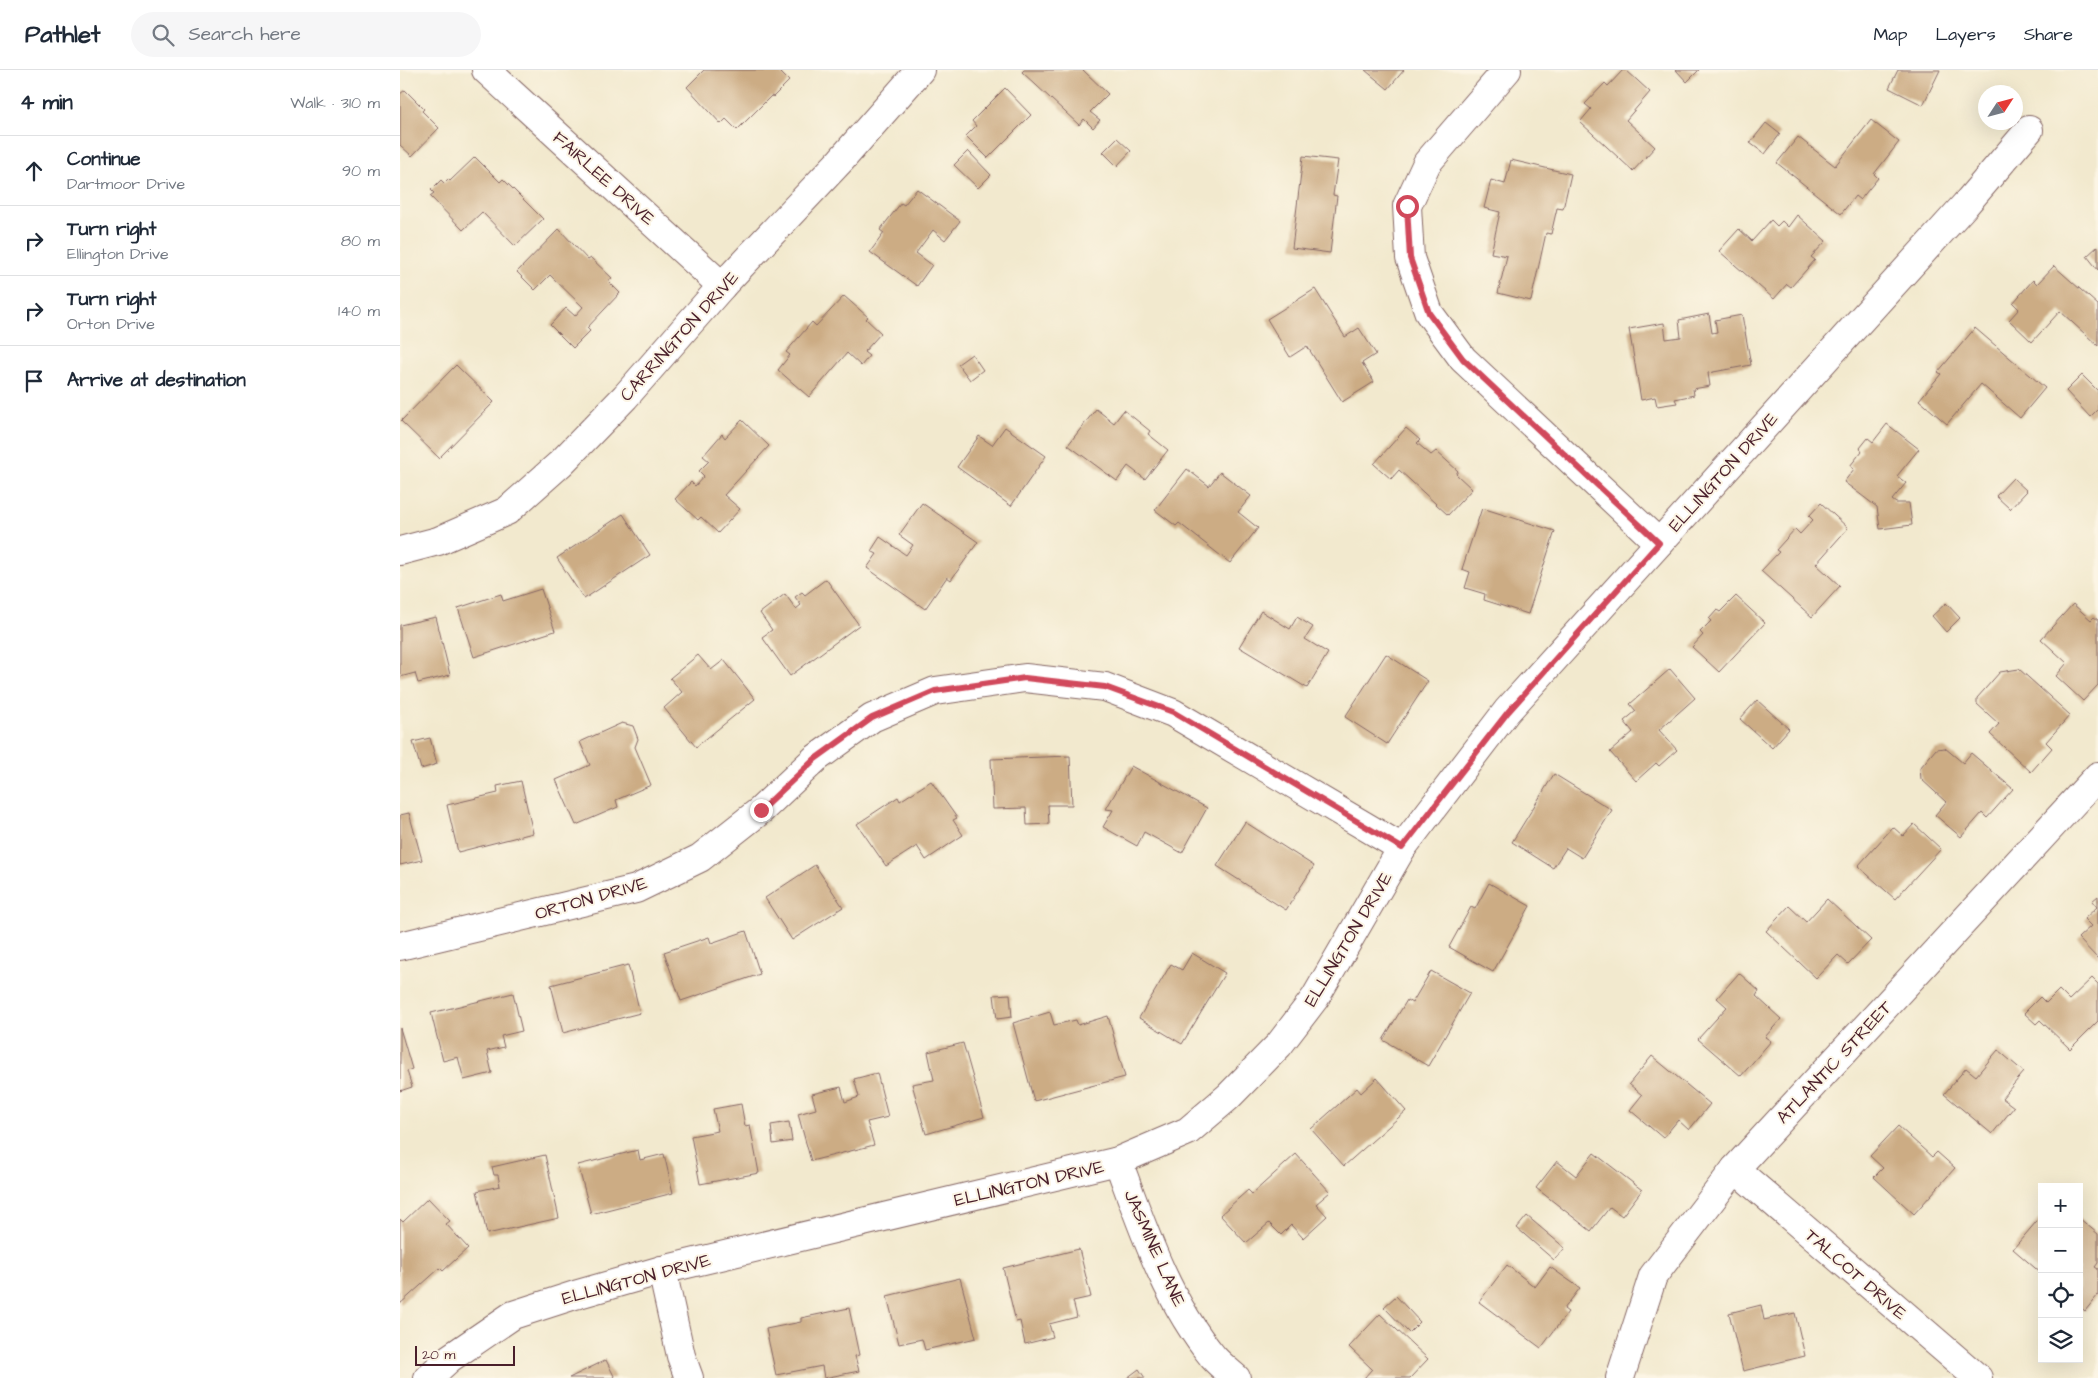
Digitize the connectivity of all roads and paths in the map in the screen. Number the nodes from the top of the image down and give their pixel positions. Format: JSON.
{"nodes":[{"id":1,"x":486,"y":70,"type":"edge"},
{"id":2,"x":920,"y":70,"type":"edge"},
{"id":3,"x":1507,"y":70,"type":"edge"},
{"id":4,"x":2029,"y":130,"type":"dead end"},
{"id":5,"x":722,"y":286,"type":"junction"},
{"id":6,"x":1659,"y":543,"type":"junction"},
{"id":7,"x":400,"y":551,"type":"edge"},
{"id":8,"x":2098,"y":776,"type":"edge"},
{"id":9,"x":1402,"y":848,"type":"junction"},
{"id":10,"x":400,"y":946,"type":"edge"},
{"id":11,"x":1118,"y":1161,"type":"junction"},
{"id":12,"x":1735,"y":1169,"type":"junction"},
{"id":13,"x":662,"y":1270,"type":"junction"},
{"id":14,"x":428,"y":1378,"type":"edge"},
{"id":15,"x":690,"y":1378,"type":"edge"},
{"id":16,"x":1236,"y":1378,"type":"edge"},
{"id":17,"x":1620,"y":1378,"type":"edge"},
{"id":18,"x":1978,"y":1378,"type":"edge"}],
"edges":[{"from":1,"to":5,"type":"street","name":"FAIRLEE DRIVE"},
{"from":2,"to":5,"type":"street","name":"CARRINGTON DRIVE"},
{"from":3,"to":6,"type":"street"},
{"from":4,"to":6,"type":"street","name":"ELLINGTON DRIVE"},
{"from":5,"to":7,"type":"street","name":"CARRINGTON DRIVE"},
{"from":6,"to":9,"type":"street","name":"ELLINGTON DRIVE"},
{"from":8,"to":12,"type":"street","name":"ATLANTIC STREET"},
{"from":9,"to":10,"type":"street","name":"ORTON DRIVE"},
{"from":9,"to":11,"type":"street","name":"ELLINGTON DRIVE"},
{"from":11,"to":13,"type":"street","name":"ELLINGTON DRIVE"},
{"from":11,"to":16,"type":"street","name":"JASMINE LANE"},
{"from":12,"to":17,"type":"street","name":"ATLANTIC STREET"},
{"from":12,"to":18,"type":"street","name":"TALCOT DRIVE"},
{"from":13,"to":14,"type":"street","name":"ELLINGTON DRIVE"},
{"from":13,"to":15,"type":"street"}]}
